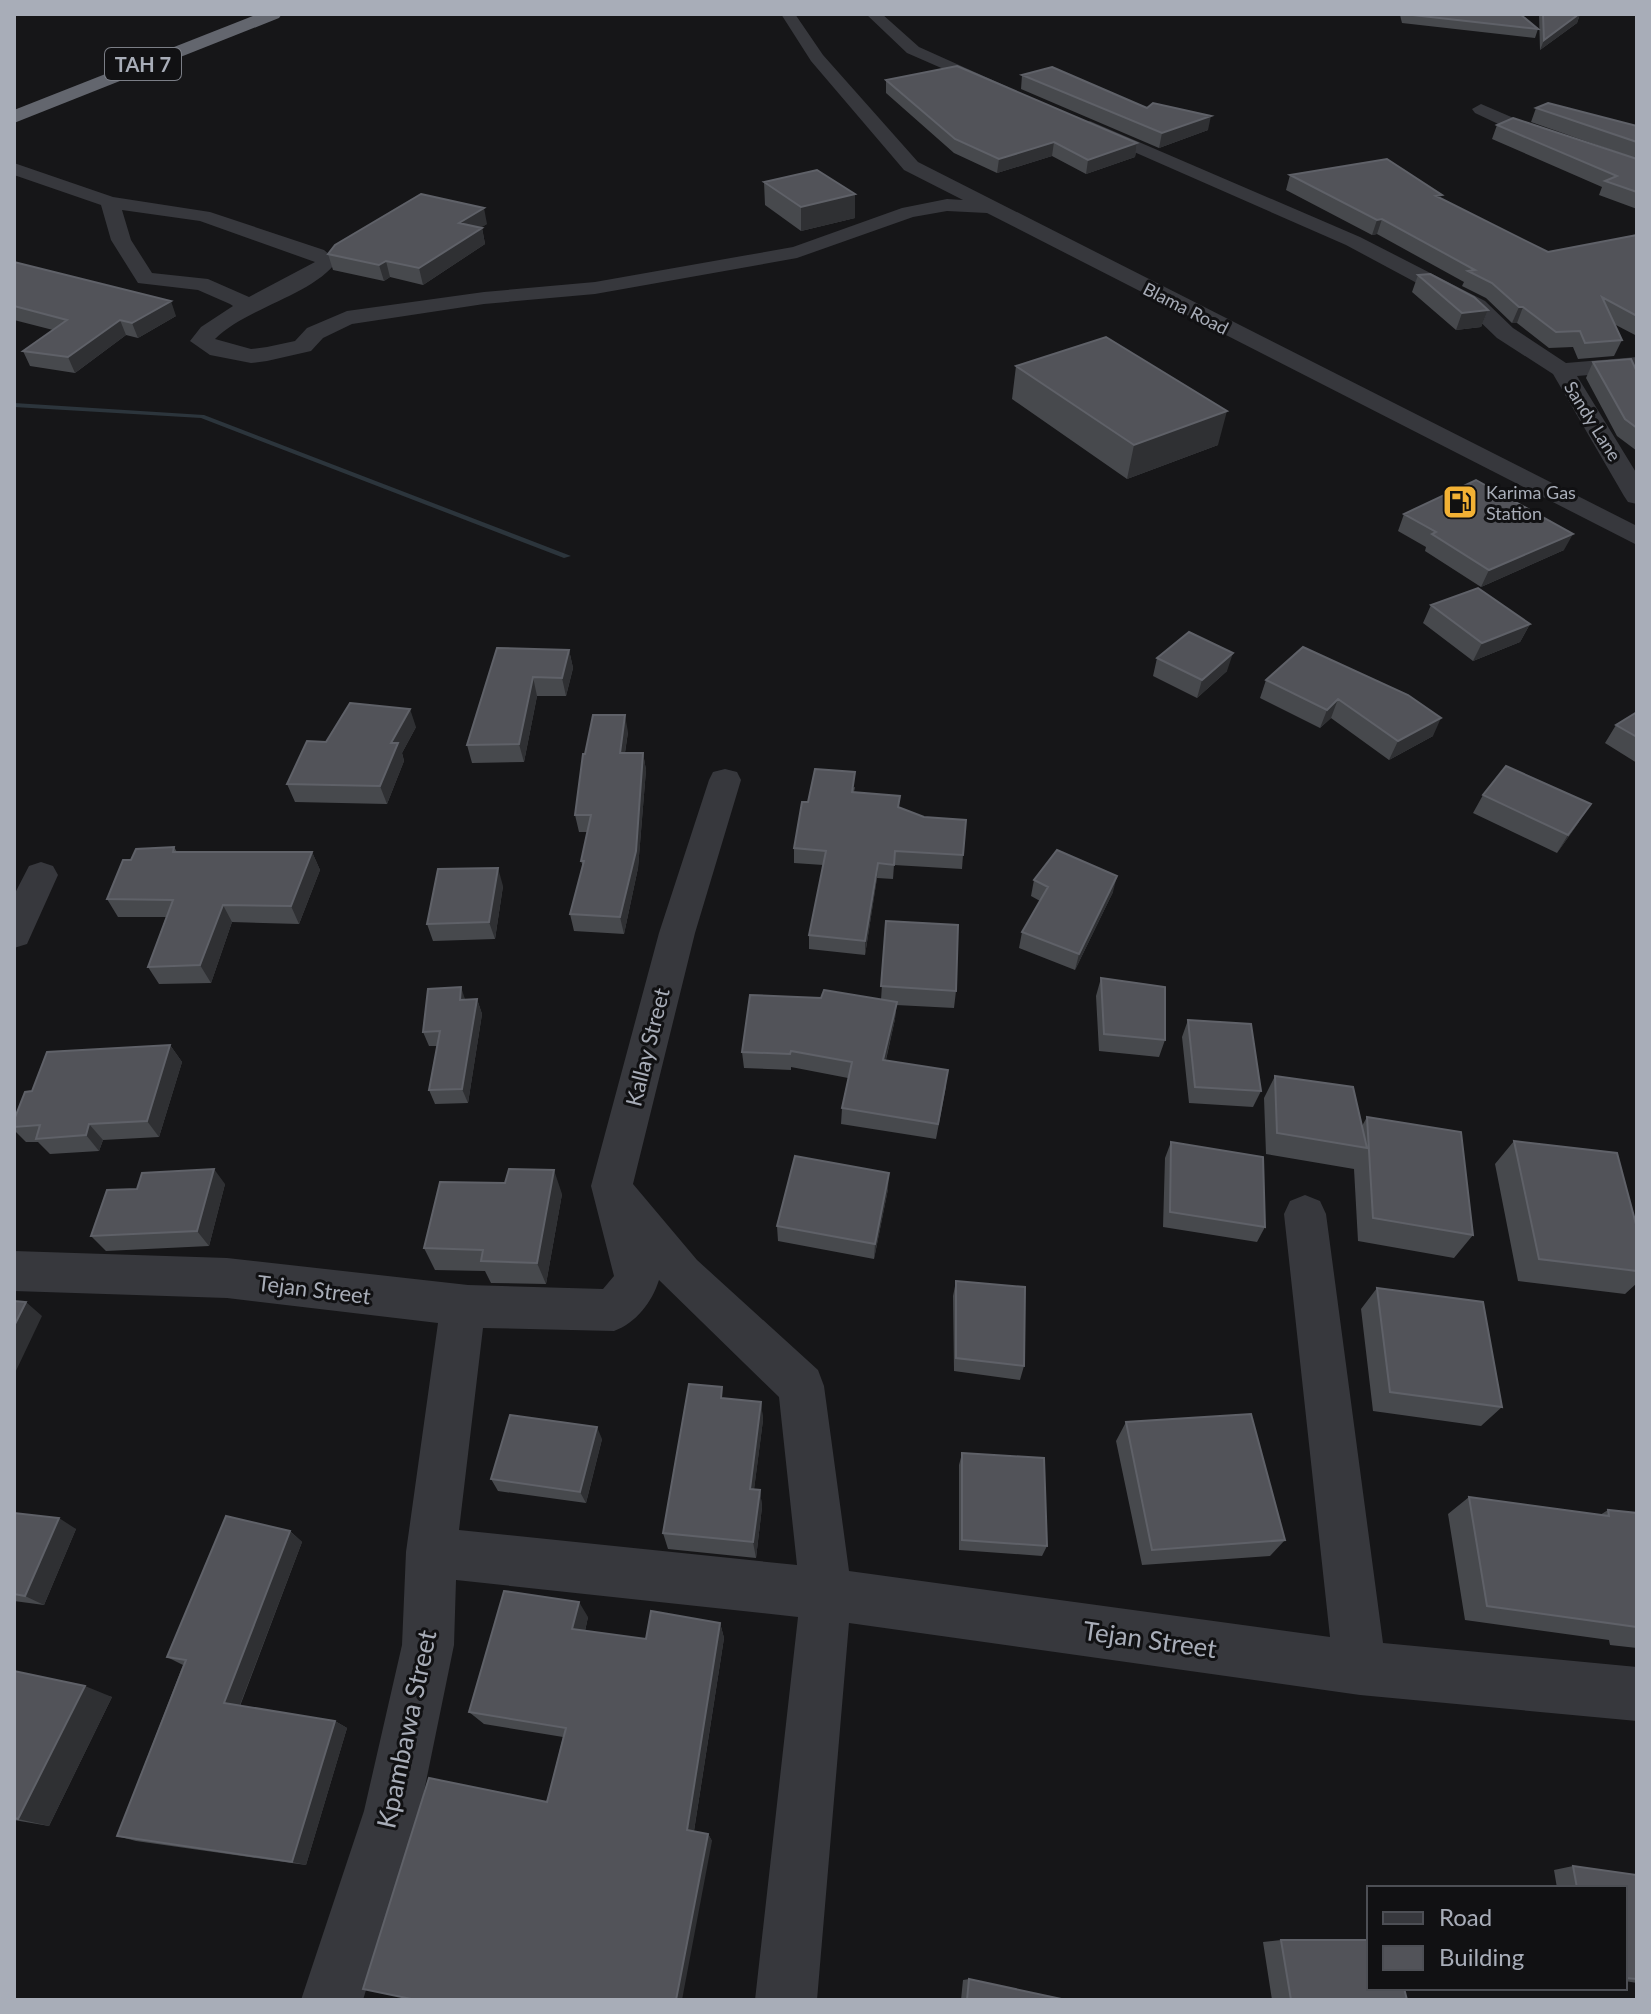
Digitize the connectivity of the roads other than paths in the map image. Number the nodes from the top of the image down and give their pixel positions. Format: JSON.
{"nodes":[{"id":1,"x":273,"y":14,"type":"edge"},
{"id":2,"x":788,"y":14,"type":"edge"},
{"id":3,"x":873,"y":14,"type":"edge"},
{"id":4,"x":1013,"y":93,"type":"edge"},
{"id":5,"x":1481,"y":109,"type":"dead end"},
{"id":6,"x":14,"y":117,"type":"edge"},
{"id":7,"x":1069,"y":117,"type":"edge"},
{"id":8,"x":1637,"y":168,"type":"edge"},
{"id":9,"x":14,"y":169,"type":"edge"},
{"id":10,"x":110,"y":202,"type":"junction"},
{"id":11,"x":991,"y":207,"type":"junction"},
{"id":12,"x":249,"y":308,"type":"junction"},
{"id":13,"x":1637,"y":364,"type":"edge"},
{"id":14,"x":1562,"y":370,"type":"junction"},
{"id":15,"x":1637,"y":496,"type":"edge"},
{"id":16,"x":1637,"y":537,"type":"edge"},
{"id":17,"x":725,"y":780,"type":"dead end"},
{"id":18,"x":41,"y":875,"type":"dead end"},
{"id":19,"x":14,"y":934,"type":"edge"},
{"id":20,"x":612,"y":1186,"type":"junction"},
{"id":21,"x":1305,"y":1214,"type":"dead end"},
{"id":22,"x":14,"y":1271,"type":"edge"},
{"id":23,"x":463,"y":1307,"type":"junction"},
{"id":24,"x":614,"y":1310,"type":"joint"},
{"id":25,"x":431,"y":1552,"type":"junction"},
{"id":26,"x":826,"y":1594,"type":"junction"},
{"id":27,"x":1360,"y":1668,"type":"junction"},
{"id":28,"x":1637,"y":1694,"type":"edge"},
{"id":29,"x":332,"y":2000,"type":"edge"},
{"id":30,"x":786,"y":2000,"type":"edge"}],
"edges":[{"from":1,"to":6,"type":"highway","number":"TAH 7"},
{"from":2,"to":11,"type":"street","name":"Blama Road"},
{"from":3,"to":4,"type":"street"},
{"from":5,"to":8,"type":"street"},
{"from":7,"to":14,"type":"street"},
{"from":9,"to":10,"type":"street"},
{"from":10,"to":12,"type":"street"},
{"from":10,"to":12,"type":"street"},
{"from":11,"to":12,"type":"street"},
{"from":11,"to":16,"type":"street","name":"Blama Road"},
{"from":13,"to":14,"type":"street","name":"Sandy Lane"},
{"from":14,"to":15,"type":"street","name":"Sandy Lane"},
{"from":17,"to":20,"type":"street","name":"Kallay Street"},
{"from":18,"to":19,"type":"street"},
{"from":20,"to":24,"type":"street","name":"Kallay Street"},
{"from":20,"to":26,"type":"street"},
{"from":21,"to":27,"type":"street"},
{"from":22,"to":23,"type":"street","name":"Tejan Street"},
{"from":23,"to":24,"type":"street","name":"Tejan Street"},
{"from":23,"to":25,"type":"street","name":"Kpambawa Street"},
{"from":25,"to":26,"type":"street","name":"Tejan Street"},
{"from":25,"to":29,"type":"street","name":"Kpambawa Street"},
{"from":26,"to":27,"type":"street","name":"Tejan Street"},
{"from":26,"to":30,"type":"street"},
{"from":27,"to":28,"type":"street","name":"Tejan Street"}]}
